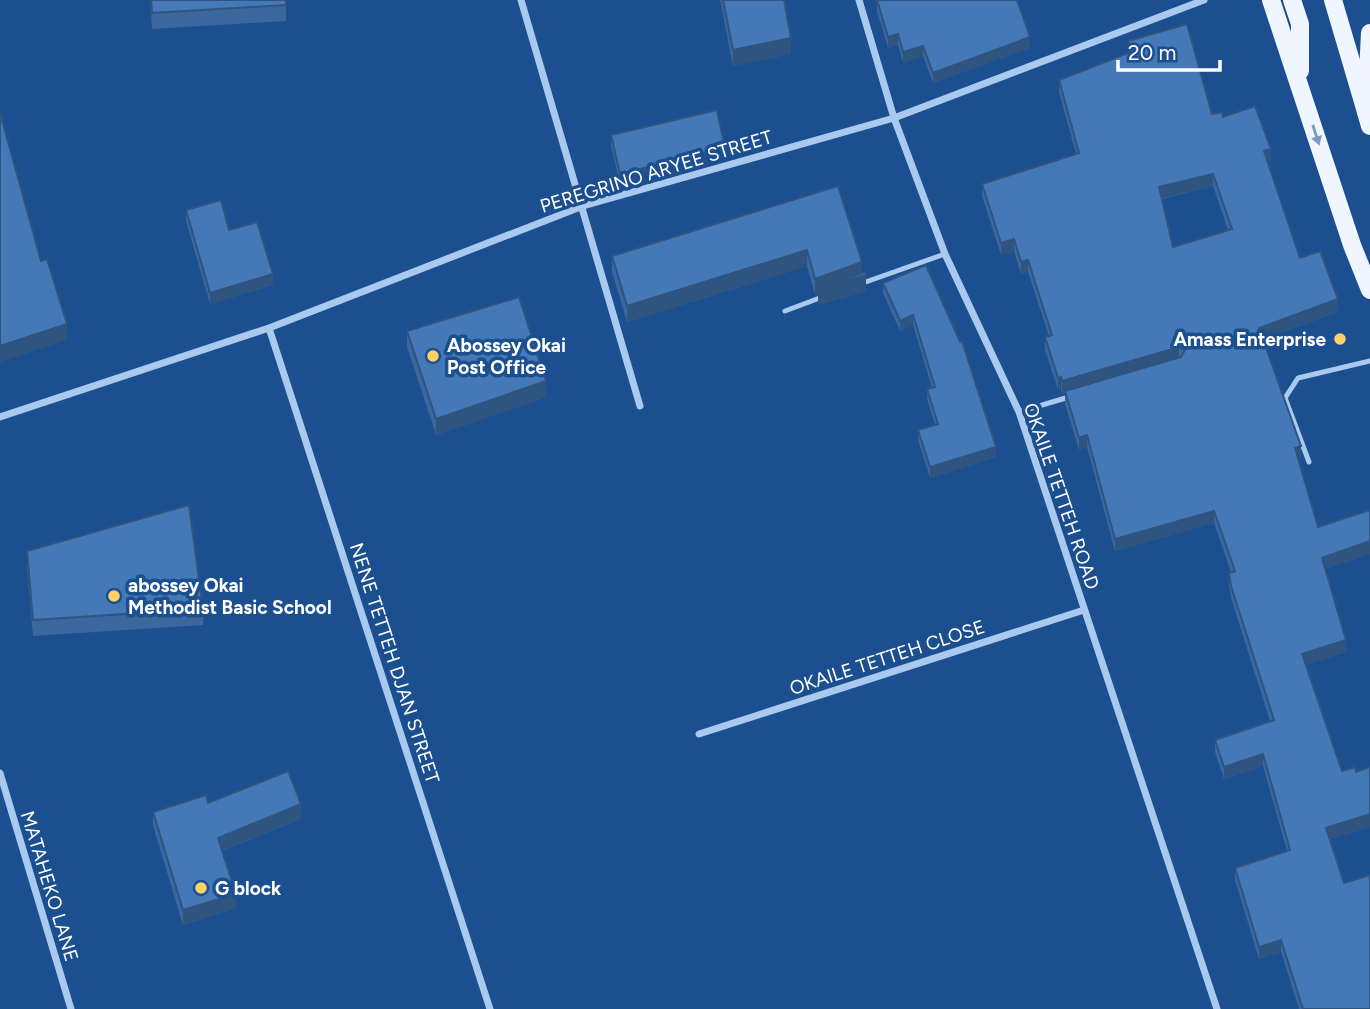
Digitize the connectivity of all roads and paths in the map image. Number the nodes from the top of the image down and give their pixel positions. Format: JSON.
{"nodes":[{"id":1,"x":521,"y":0,"type":"edge"},
{"id":2,"x":859,"y":0,"type":"edge"},
{"id":3,"x":1204,"y":0,"type":"edge"},
{"id":4,"x":1271,"y":0,"type":"edge"},
{"id":5,"x":1292,"y":0,"type":"edge"},
{"id":6,"x":1333,"y":0,"type":"edge"},
{"id":7,"x":1370,"y":33,"type":"edge"},
{"id":8,"x":1300,"y":89,"type":"junction"},
{"id":9,"x":894,"y":118,"type":"junction"},
{"id":10,"x":1368,"y":119,"type":"edge"},
{"id":11,"x":583,"y":206,"type":"junction"},
{"id":12,"x":945,"y":254,"type":"junction"},
{"id":13,"x":846,"y":289,"type":"edge"},
{"id":14,"x":1370,"y":290,"type":"edge"},
{"id":15,"x":834,"y":293,"type":"edge"},
{"id":16,"x":785,"y":311,"type":"dead end"},
{"id":17,"x":269,"y":328,"type":"junction"},
{"id":18,"x":1370,"y":361,"type":"edge"},
{"id":19,"x":1081,"y":394,"type":"edge"},
{"id":20,"x":640,"y":406,"type":"dead end"},
{"id":21,"x":1018,"y":412,"type":"junction"},
{"id":22,"x":0,"y":418,"type":"edge"},
{"id":23,"x":1309,"y":462,"type":"dead end"},
{"id":24,"x":1084,"y":610,"type":"junction"},
{"id":25,"x":699,"y":734,"type":"dead end"},
{"id":26,"x":0,"y":773,"type":"edge"},
{"id":27,"x":71,"y":1009,"type":"edge"},
{"id":28,"x":491,"y":1009,"type":"edge"},
{"id":29,"x":1217,"y":1009,"type":"edge"}],
"edges":[{"from":1,"to":11,"type":"street"},
{"from":2,"to":9,"type":"street","name":"OKAILE TETTEH ROAD"},
{"from":3,"to":9,"type":"street","name":"PEREGRINO ARYEE STREET"},
{"from":4,"to":8,"type":"main road"},
{"from":5,"to":8,"type":"main road"},
{"from":6,"to":10,"type":"main road"},
{"from":7,"to":10,"type":"main road"},
{"from":8,"to":14,"type":"main road","one_way":true},
{"from":9,"to":11,"type":"street","name":"PEREGRINO ARYEE STREET"},
{"from":9,"to":12,"type":"street","name":"OKAILE TETTEH ROAD"},
{"from":11,"to":17,"type":"street","name":"PEREGRINO ARYEE STREET"},
{"from":11,"to":20,"type":"street"},
{"from":12,"to":13,"type":"lane"},
{"from":12,"to":21,"type":"street","name":"OKAILE TETTEH ROAD"},
{"from":15,"to":16,"type":"lane"},
{"from":17,"to":22,"type":"street","name":"PEREGRINO ARYEE STREET"},
{"from":17,"to":28,"type":"street","name":"NENE TETTEH DJAN STREET"},
{"from":18,"to":23,"type":"lane"},
{"from":19,"to":21,"type":"lane"},
{"from":21,"to":24,"type":"street","name":"OKAILE TETTEH ROAD"},
{"from":24,"to":25,"type":"street","name":"OKAILE TETTEH CLOSE"},
{"from":24,"to":29,"type":"street","name":"OKAILE TETTEH ROAD"},
{"from":26,"to":27,"type":"street","name":"MATAHEKO LANE"}]}
